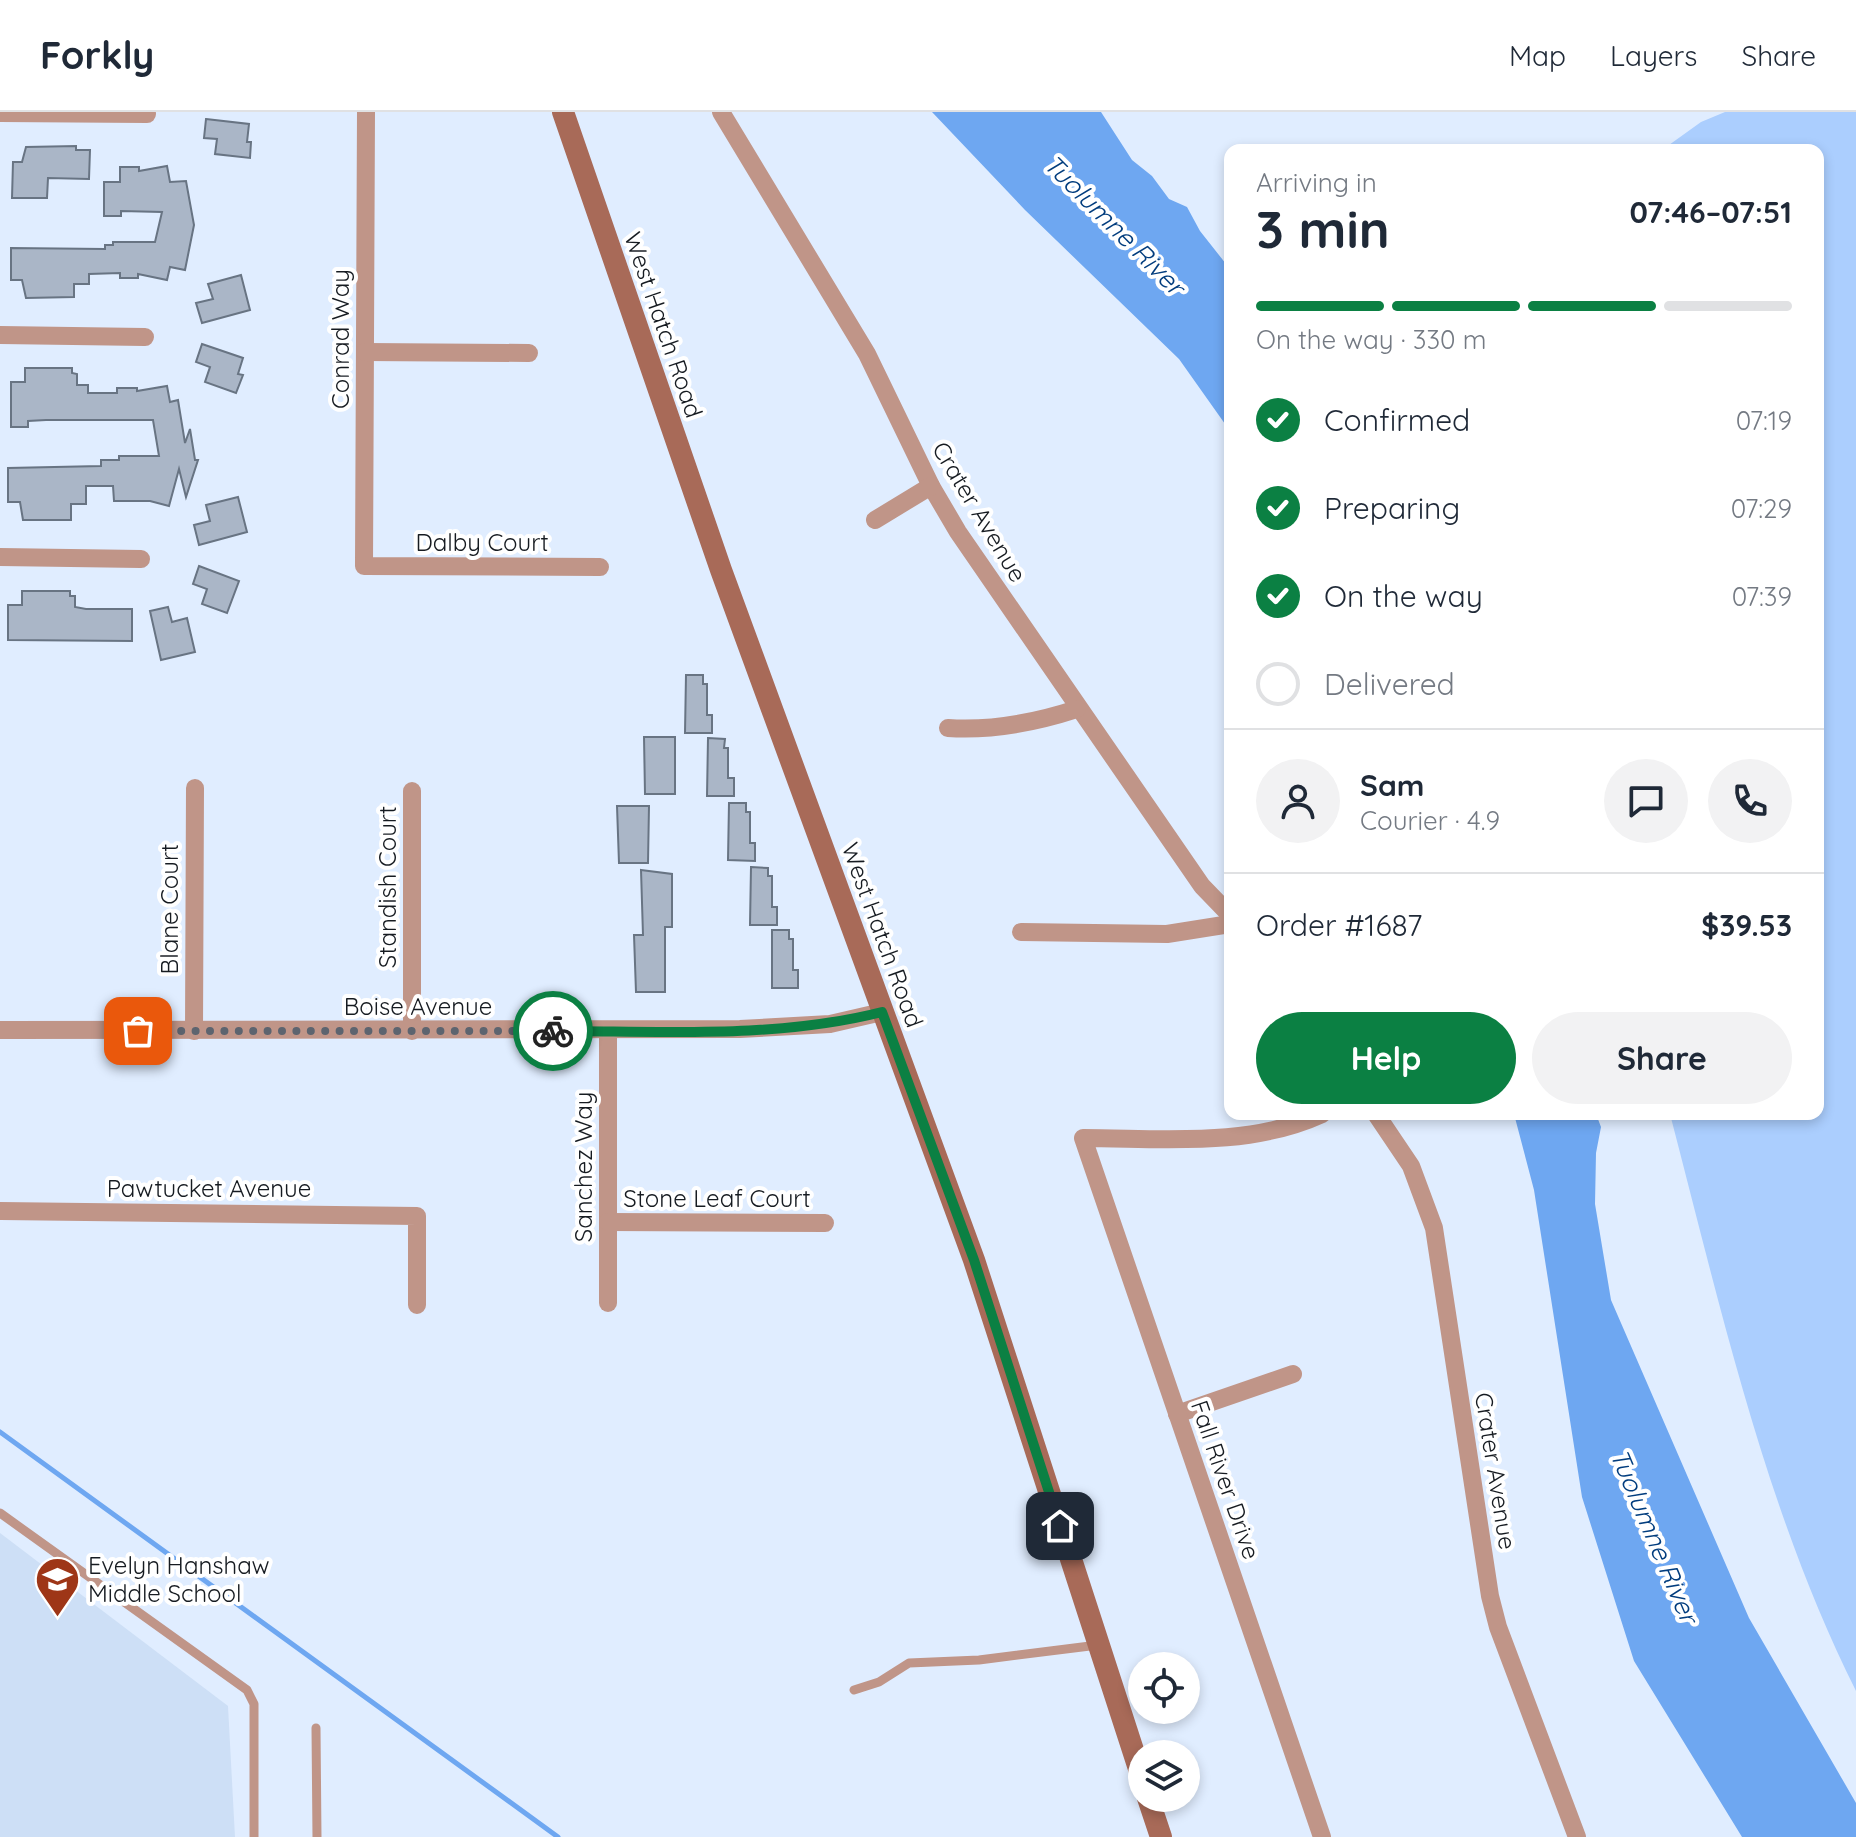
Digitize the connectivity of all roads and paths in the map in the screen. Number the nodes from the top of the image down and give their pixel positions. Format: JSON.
{"nodes":[{"id":1,"x":366,"y":112,"type":"edge"},
{"id":2,"x":563,"y":112,"type":"edge"},
{"id":3,"x":721,"y":112,"type":"edge"},
{"id":4,"x":0,"y":113,"type":"edge"},
{"id":5,"x":147,"y":114,"type":"edge"},
{"id":6,"x":0,"y":335,"type":"edge"},
{"id":7,"x":145,"y":337,"type":"dead end"},
{"id":8,"x":365,"y":352,"type":"junction"},
{"id":9,"x":529,"y":353,"type":"dead end"},
{"id":10,"x":931,"y":486,"type":"junction"},
{"id":11,"x":875,"y":520,"type":"dead end"},
{"id":12,"x":0,"y":557,"type":"edge"},
{"id":13,"x":141,"y":559,"type":"dead end"},
{"id":14,"x":364,"y":566,"type":"joint"},
{"id":15,"x":600,"y":567,"type":"dead end"},
{"id":16,"x":1077,"y":709,"type":"junction"},
{"id":17,"x":948,"y":728,"type":"dead end"},
{"id":18,"x":195,"y":788,"type":"dead end"},
{"id":19,"x":412,"y":791,"type":"dead end"},
{"id":20,"x":1224,"y":909,"type":"edge"},
{"id":21,"x":1224,"y":925,"type":"edge"},
{"id":22,"x":1021,"y":932,"type":"dead end"},
{"id":23,"x":882,"y":1012,"type":"junction"},
{"id":24,"x":0,"y":1030,"type":"edge"},
{"id":25,"x":194,"y":1031,"type":"junction"},
{"id":26,"x":412,"y":1031,"type":"junction"},
{"id":27,"x":608,"y":1031,"type":"junction"},
{"id":28,"x":1307,"y":1120,"type":"edge"},
{"id":29,"x":1380,"y":1120,"type":"edge"},
{"id":30,"x":0,"y":1211,"type":"edge"},
{"id":31,"x":608,"y":1222,"type":"junction"},
{"id":32,"x":825,"y":1223,"type":"dead end"},
{"id":33,"x":608,"y":1303,"type":"dead end"},
{"id":34,"x":417,"y":1305,"type":"dead end"},
{"id":35,"x":1293,"y":1374,"type":"dead end"},
{"id":36,"x":1177,"y":1414,"type":"junction"},
{"id":37,"x":0,"y":1513,"type":"edge"},
{"id":38,"x":1098,"y":1645,"type":"junction"},
{"id":39,"x":854,"y":1690,"type":"dead end"},
{"id":40,"x":316,"y":1728,"type":"dead end"},
{"id":41,"x":1129,"y":1740,"type":"edge"},
{"id":42,"x":1153,"y":1812,"type":"edge"},
{"id":43,"x":254,"y":1837,"type":"edge"},
{"id":44,"x":317,"y":1837,"type":"edge"},
{"id":45,"x":1161,"y":1837,"type":"edge"},
{"id":46,"x":1322,"y":1837,"type":"edge"},
{"id":47,"x":1577,"y":1837,"type":"edge"}],
"edges":[{"from":1,"to":8,"type":"street","name":"Conrad Way"},
{"from":2,"to":23,"type":"main road","name":"West Hatch Road"},
{"from":3,"to":10,"type":"street","name":"Crater Avenue"},
{"from":4,"to":5,"type":"street"},
{"from":6,"to":7,"type":"street"},
{"from":8,"to":9,"type":"street"},
{"from":8,"to":14,"type":"street","name":"Conrad Way"},
{"from":10,"to":11,"type":"street"},
{"from":10,"to":16,"type":"street","name":"Crater Avenue"},
{"from":12,"to":13,"type":"street"},
{"from":14,"to":15,"type":"street","name":"Dalby Court"},
{"from":16,"to":17,"type":"street"},
{"from":16,"to":20,"type":"street","name":"Crater Avenue"},
{"from":18,"to":25,"type":"street","name":"Blane Court"},
{"from":19,"to":26,"type":"street","name":"Standish Court"},
{"from":21,"to":22,"type":"street"},
{"from":23,"to":27,"type":"street","name":"Boise Avenue"},
{"from":23,"to":38,"type":"main road","name":"West Hatch Road"},
{"from":24,"to":25,"type":"street","name":"Boise Avenue"},
{"from":25,"to":26,"type":"street","name":"Boise Avenue"},
{"from":26,"to":27,"type":"street","name":"Boise Avenue"},
{"from":27,"to":31,"type":"street","name":"Sanchez Way"},
{"from":28,"to":36,"type":"street","name":"Fall River Drive"},
{"from":29,"to":47,"type":"street","name":"Crater Avenue"},
{"from":30,"to":34,"type":"street","name":"Pawtucket Avenue"},
{"from":31,"to":32,"type":"street","name":"Stone Leaf Court"},
{"from":31,"to":33,"type":"street","name":"Sanchez Way"},
{"from":35,"to":36,"type":"street"},
{"from":36,"to":46,"type":"street","name":"Fall River Drive"},
{"from":37,"to":43,"type":"lane"},
{"from":38,"to":39,"type":"lane"},
{"from":38,"to":41,"type":"main road","name":"West Hatch Road"},
{"from":40,"to":44,"type":"lane"},
{"from":42,"to":45,"type":"main road"}]}
